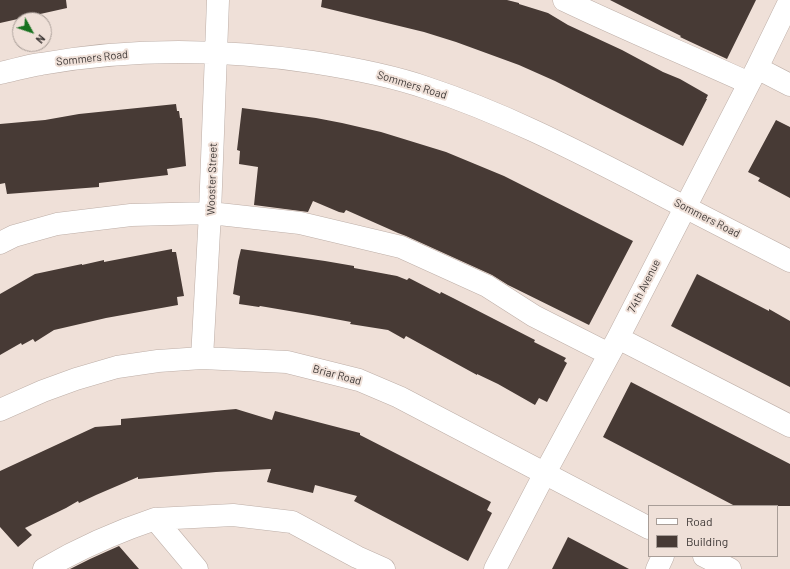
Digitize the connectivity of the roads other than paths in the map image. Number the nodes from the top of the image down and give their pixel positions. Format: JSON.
{"nodes":[{"id":1,"x":218,"y":0,"type":"edge"},
{"id":2,"x":564,"y":0,"type":"edge"},
{"id":3,"x":790,"y":0,"type":"edge"},
{"id":4,"x":217,"y":53,"type":"junction"},
{"id":5,"x":0,"y":73,"type":"edge"},
{"id":6,"x":753,"y":76,"type":"junction"},
{"id":7,"x":790,"y":85,"type":"edge"},
{"id":8,"x":685,"y":207,"type":"junction"},
{"id":9,"x":210,"y":213,"type":"junction"},
{"id":10,"x":0,"y":243,"type":"edge"},
{"id":11,"x":790,"y":261,"type":"edge"},
{"id":12,"x":614,"y":346,"type":"junction"},
{"id":13,"x":202,"y":358,"type":"junction"},
{"id":14,"x":0,"y":410,"type":"edge"},
{"id":15,"x":790,"y":426,"type":"edge"},
{"id":16,"x":545,"y":472,"type":"junction"},
{"id":17,"x":155,"y":518,"type":"junction"},
{"id":18,"x":648,"y":527,"type":"edge"},
{"id":19,"x":663,"y":557,"type":"edge"},
{"id":20,"x":706,"y":557,"type":"edge"},
{"id":21,"x":44,"y":569,"type":"edge"},
{"id":22,"x":198,"y":569,"type":"edge"},
{"id":23,"x":384,"y":569,"type":"edge"},
{"id":24,"x":495,"y":569,"type":"edge"},
{"id":25,"x":657,"y":569,"type":"edge"},
{"id":26,"x":730,"y":569,"type":"edge"}],
"edges":[{"from":1,"to":4,"type":"street","name":"Wooster Street"},
{"from":2,"to":6,"type":"street"},
{"from":3,"to":6,"type":"street","name":"74th Avenue"},
{"from":4,"to":5,"type":"street","name":"Sommers Road"},
{"from":4,"to":8,"type":"street","name":"Sommers Road"},
{"from":4,"to":9,"type":"street","name":"Wooster Street"},
{"from":6,"to":7,"type":"street"},
{"from":6,"to":8,"type":"street","name":"74th Avenue"},
{"from":8,"to":11,"type":"street","name":"Sommers Road"},
{"from":8,"to":12,"type":"street","name":"74th Avenue"},
{"from":9,"to":10,"type":"street"},
{"from":9,"to":12,"type":"street"},
{"from":9,"to":13,"type":"street","name":"Wooster Street"},
{"from":12,"to":15,"type":"street"},
{"from":12,"to":16,"type":"street","name":"74th Avenue"},
{"from":13,"to":14,"type":"street","name":"Briar Road"},
{"from":13,"to":16,"type":"street","name":"Briar Road"},
{"from":16,"to":18,"type":"street","name":"Briar Road"},
{"from":16,"to":24,"type":"street","name":"74th Avenue"},
{"from":17,"to":21,"type":"street"},
{"from":17,"to":22,"type":"street"},
{"from":17,"to":23,"type":"street"},
{"from":19,"to":25,"type":"street"},
{"from":20,"to":26,"type":"street"}]}
